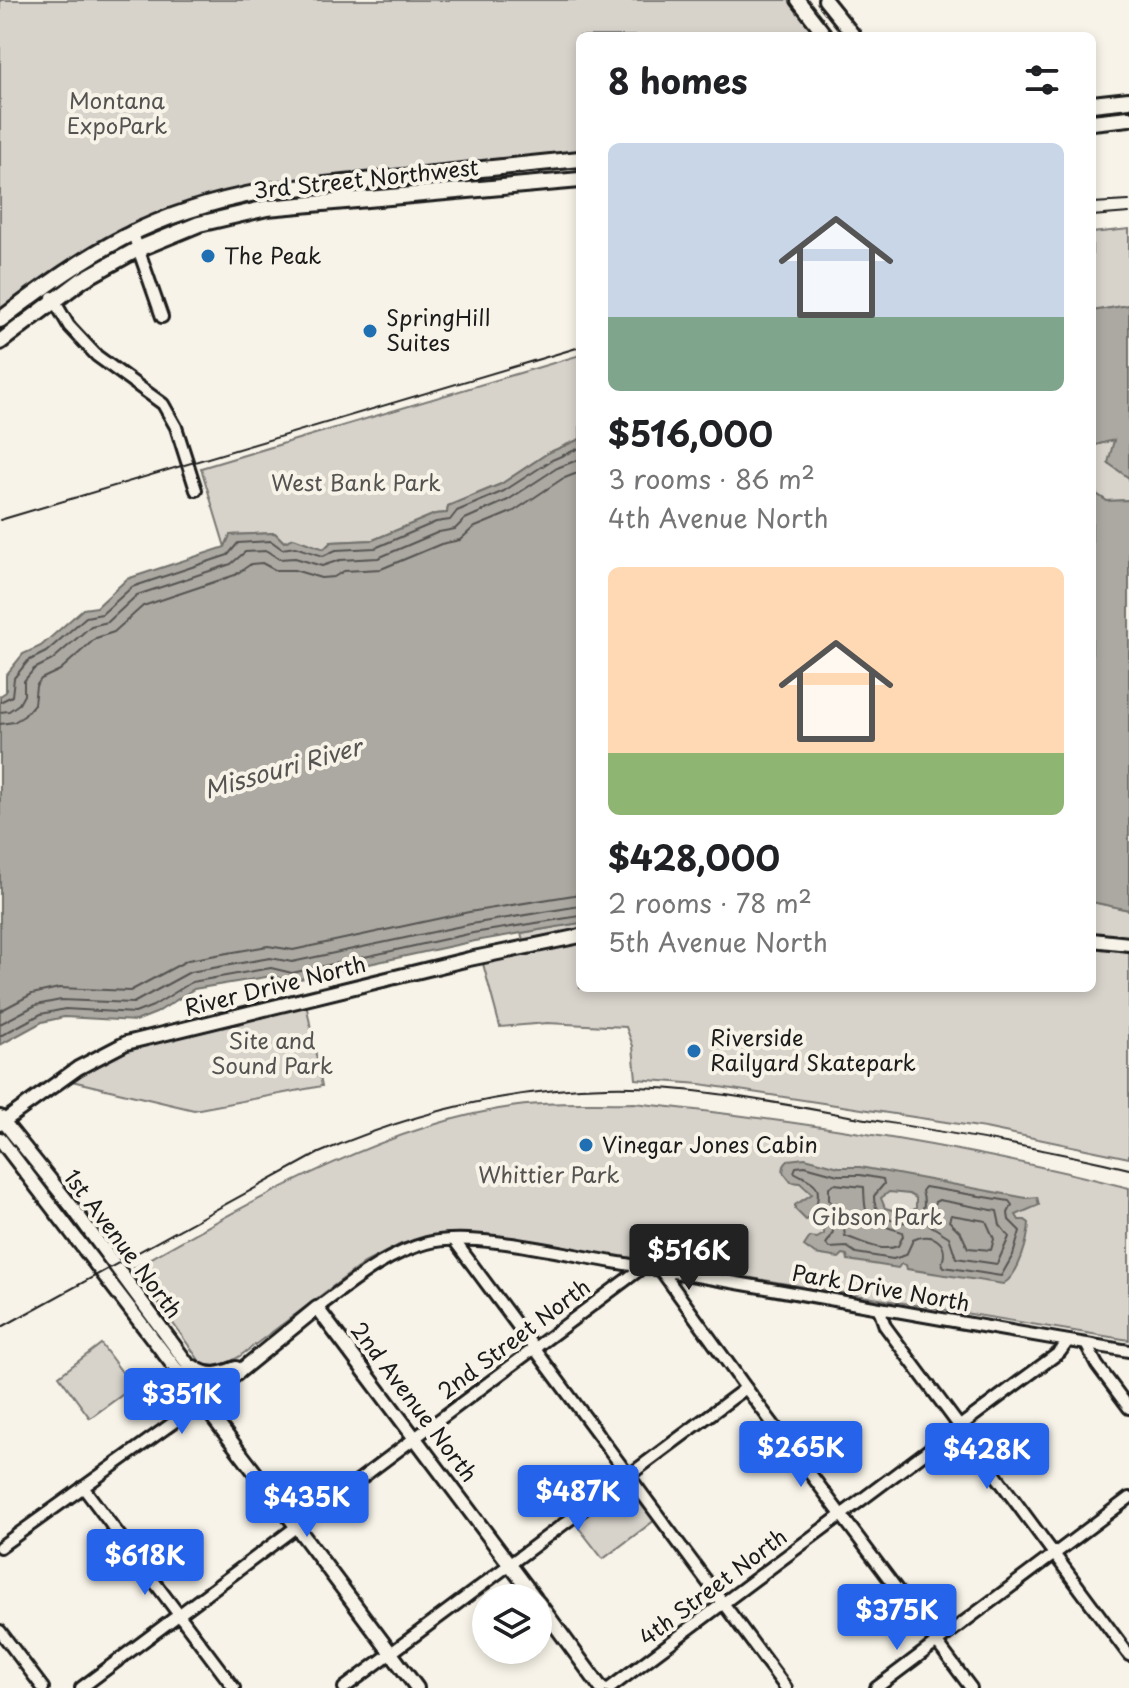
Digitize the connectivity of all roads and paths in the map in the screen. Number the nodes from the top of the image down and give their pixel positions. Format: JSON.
{"nodes":[{"id":1,"x":798,"y":0,"type":"edge"},
{"id":2,"x":825,"y":0,"type":"edge"},
{"id":3,"x":823,"y":32,"type":"edge"},
{"id":4,"x":851,"y":32,"type":"edge"},
{"id":5,"x":1129,"y":100,"type":"edge"},
{"id":6,"x":1096,"y":104,"type":"edge"},
{"id":7,"x":1129,"y":118,"type":"edge"},
{"id":8,"x":1096,"y":122,"type":"edge"},
{"id":9,"x":576,"y":159,"type":"edge"},
{"id":10,"x":576,"y":180,"type":"edge"},
{"id":11,"x":132,"y":231,"type":"junction"},
{"id":12,"x":138,"y":249,"type":"junction"},
{"id":13,"x":46,"y":285,"type":"junction"},
{"id":14,"x":54,"y":302,"type":"junction"},
{"id":15,"x":162,"y":317,"type":"dead end"},
{"id":16,"x":0,"y":320,"type":"edge"},
{"id":17,"x":0,"y":342,"type":"edge"},
{"id":18,"x":196,"y":490,"type":"dead end"},
{"id":19,"x":576,"y":937,"type":"edge"},
{"id":20,"x":1096,"y":940,"type":"edge"},
{"id":21,"x":1129,"y":944,"type":"edge"},
{"id":22,"x":1,"y":1121,"type":"edge"},
{"id":23,"x":0,"y":1139,"type":"edge"},
{"id":24,"x":454,"y":1240,"type":"junction"},
{"id":25,"x":643,"y":1267,"type":"junction"},
{"id":26,"x":660,"y":1269,"type":"junction"},
{"id":27,"x":317,"y":1308,"type":"junction"},
{"id":28,"x":879,"y":1309,"type":"junction"},
{"id":29,"x":1068,"y":1341,"type":"junction"},
{"id":30,"x":1086,"y":1344,"type":"junction"},
{"id":31,"x":534,"y":1350,"type":"junction"},
{"id":32,"x":1129,"y":1351,"type":"edge"},
{"id":33,"x":185,"y":1360,"type":"junction"},
{"id":34,"x":249,"y":1363,"type":"junction"},
{"id":35,"x":746,"y":1388,"type":"junction"},
{"id":36,"x":202,"y":1402,"type":"junction"},
{"id":37,"x":1129,"y":1408,"type":"edge"},
{"id":38,"x":961,"y":1427,"type":"junction"},
{"id":39,"x":416,"y":1439,"type":"junction"},
{"id":40,"x":627,"y":1475,"type":"junction"},
{"id":41,"x":83,"y":1487,"type":"junction"},
{"id":42,"x":1129,"y":1498,"type":"edge"},
{"id":43,"x":842,"y":1516,"type":"junction"},
{"id":44,"x":296,"y":1526,"type":"junction"},
{"id":45,"x":0,"y":1547,"type":"edge"},
{"id":46,"x":1055,"y":1554,"type":"junction"},
{"id":47,"x":510,"y":1563,"type":"junction"},
{"id":48,"x":525,"y":1584,"type":"edge"},
{"id":49,"x":724,"y":1604,"type":"junction"},
{"id":50,"x":180,"y":1615,"type":"junction"},
{"id":51,"x":552,"y":1622,"type":"edge"},
{"id":52,"x":0,"y":1631,"type":"edge"},
{"id":53,"x":938,"y":1643,"type":"junction"},
{"id":54,"x":391,"y":1653,"type":"junction"},
{"id":55,"x":1129,"y":1655,"type":"edge"},
{"id":56,"x":43,"y":1688,"type":"edge"},
{"id":57,"x":81,"y":1688,"type":"edge"},
{"id":58,"x":234,"y":1688,"type":"edge"},
{"id":59,"x":344,"y":1688,"type":"edge"},
{"id":60,"x":417,"y":1688,"type":"edge"},
{"id":61,"x":601,"y":1688,"type":"edge"},
{"id":62,"x":610,"y":1688,"type":"edge"},
{"id":63,"x":786,"y":1688,"type":"edge"},
{"id":64,"x":876,"y":1688,"type":"edge"},
{"id":65,"x":971,"y":1688,"type":"edge"}],
"edges":[{"from":1,"to":3,"type":"main road"},
{"from":2,"to":4,"type":"main road"},
{"from":5,"to":6,"type":"highway"},
{"from":7,"to":8,"type":"highway"},
{"from":9,"to":11,"type":"highway","name":"3rd Street Northwest"},
{"from":10,"to":12,"type":"highway","name":"3rd Street Northwest"},
{"from":11,"to":12,"type":"street"},
{"from":11,"to":13,"type":"highway","name":"3rd Street Northwest"},
{"from":12,"to":14,"type":"highway","name":"3rd Street Northwest"},
{"from":12,"to":15,"type":"street"},
{"from":13,"to":14,"type":"street"},
{"from":13,"to":16,"type":"highway","name":"3rd Street Northwest"},
{"from":14,"to":17,"type":"highway","name":"3rd Street Northwest"},
{"from":14,"to":18,"type":"street"},
{"from":19,"to":22,"type":"main road","name":"River Drive North"},
{"from":20,"to":21,"type":"main road"},
{"from":22,"to":33,"type":"main road","name":"1st Avenue North"},
{"from":23,"to":36,"type":"main road","name":"1st Avenue North"},
{"from":24,"to":25,"type":"street","name":"Park Drive North"},
{"from":24,"to":27,"type":"street","name":"Park Drive North"},
{"from":24,"to":31,"type":"street"},
{"from":25,"to":26,"type":"street","name":"Park Drive North"},
{"from":25,"to":31,"type":"street","name":"2nd Street North"},
{"from":26,"to":28,"type":"street","name":"Park Drive North"},
{"from":26,"to":35,"type":"street"},
{"from":27,"to":34,"type":"main road","name":"Park Drive North"},
{"from":27,"to":39,"type":"main road","name":"2nd Avenue North"},
{"from":28,"to":29,"type":"street","name":"Park Drive North"},
{"from":28,"to":38,"type":"street"},
{"from":29,"to":30,"type":"street","name":"Park Drive North"},
{"from":29,"to":38,"type":"street","name":"4th Street North"},
{"from":30,"to":32,"type":"street","name":"Park Drive North"},
{"from":30,"to":37,"type":"street"},
{"from":31,"to":39,"type":"street","name":"2nd Street North"},
{"from":31,"to":40,"type":"street"},
{"from":33,"to":34,"type":"main road"},
{"from":33,"to":36,"type":"main road","name":"1st Avenue North"},
{"from":34,"to":36,"type":"main road","name":"Park Drive North"},
{"from":35,"to":40,"type":"street"},
{"from":35,"to":43,"type":"street"},
{"from":36,"to":41,"type":"street","name":"Park Drive North"},
{"from":36,"to":44,"type":"main road","name":"1st Avenue North"},
{"from":38,"to":43,"type":"street","name":"4th Street North"},
{"from":38,"to":46,"type":"street"},
{"from":39,"to":44,"type":"street","name":"2nd Street North"},
{"from":39,"to":47,"type":"main road","name":"2nd Avenue North"},
{"from":40,"to":47,"type":"street"},
{"from":40,"to":49,"type":"street"},
{"from":41,"to":45,"type":"street","name":"Park Drive North"},
{"from":41,"to":50,"type":"street"},
{"from":42,"to":46,"type":"street"},
{"from":43,"to":49,"type":"street","name":"4th Street North"},
{"from":43,"to":53,"type":"street"},
{"from":44,"to":50,"type":"street","name":"2nd Street North"},
{"from":44,"to":54,"type":"main road","name":"1st Avenue North"},
{"from":46,"to":53,"type":"street"},
{"from":46,"to":55,"type":"street"},
{"from":47,"to":48,"type":"main road","name":"2nd Avenue North"},
{"from":47,"to":54,"type":"street"},
{"from":49,"to":62,"type":"street","name":"4th Street North"},
{"from":49,"to":63,"type":"street"},
{"from":50,"to":57,"type":"street","name":"2nd Street North"},
{"from":50,"to":58,"type":"street"},
{"from":51,"to":61,"type":"main road","name":"2nd Avenue North"},
{"from":52,"to":56,"type":"street"},
{"from":53,"to":64,"type":"street"},
{"from":53,"to":65,"type":"street"},
{"from":54,"to":59,"type":"street"},
{"from":54,"to":60,"type":"main road","name":"1st Avenue North"}]}
